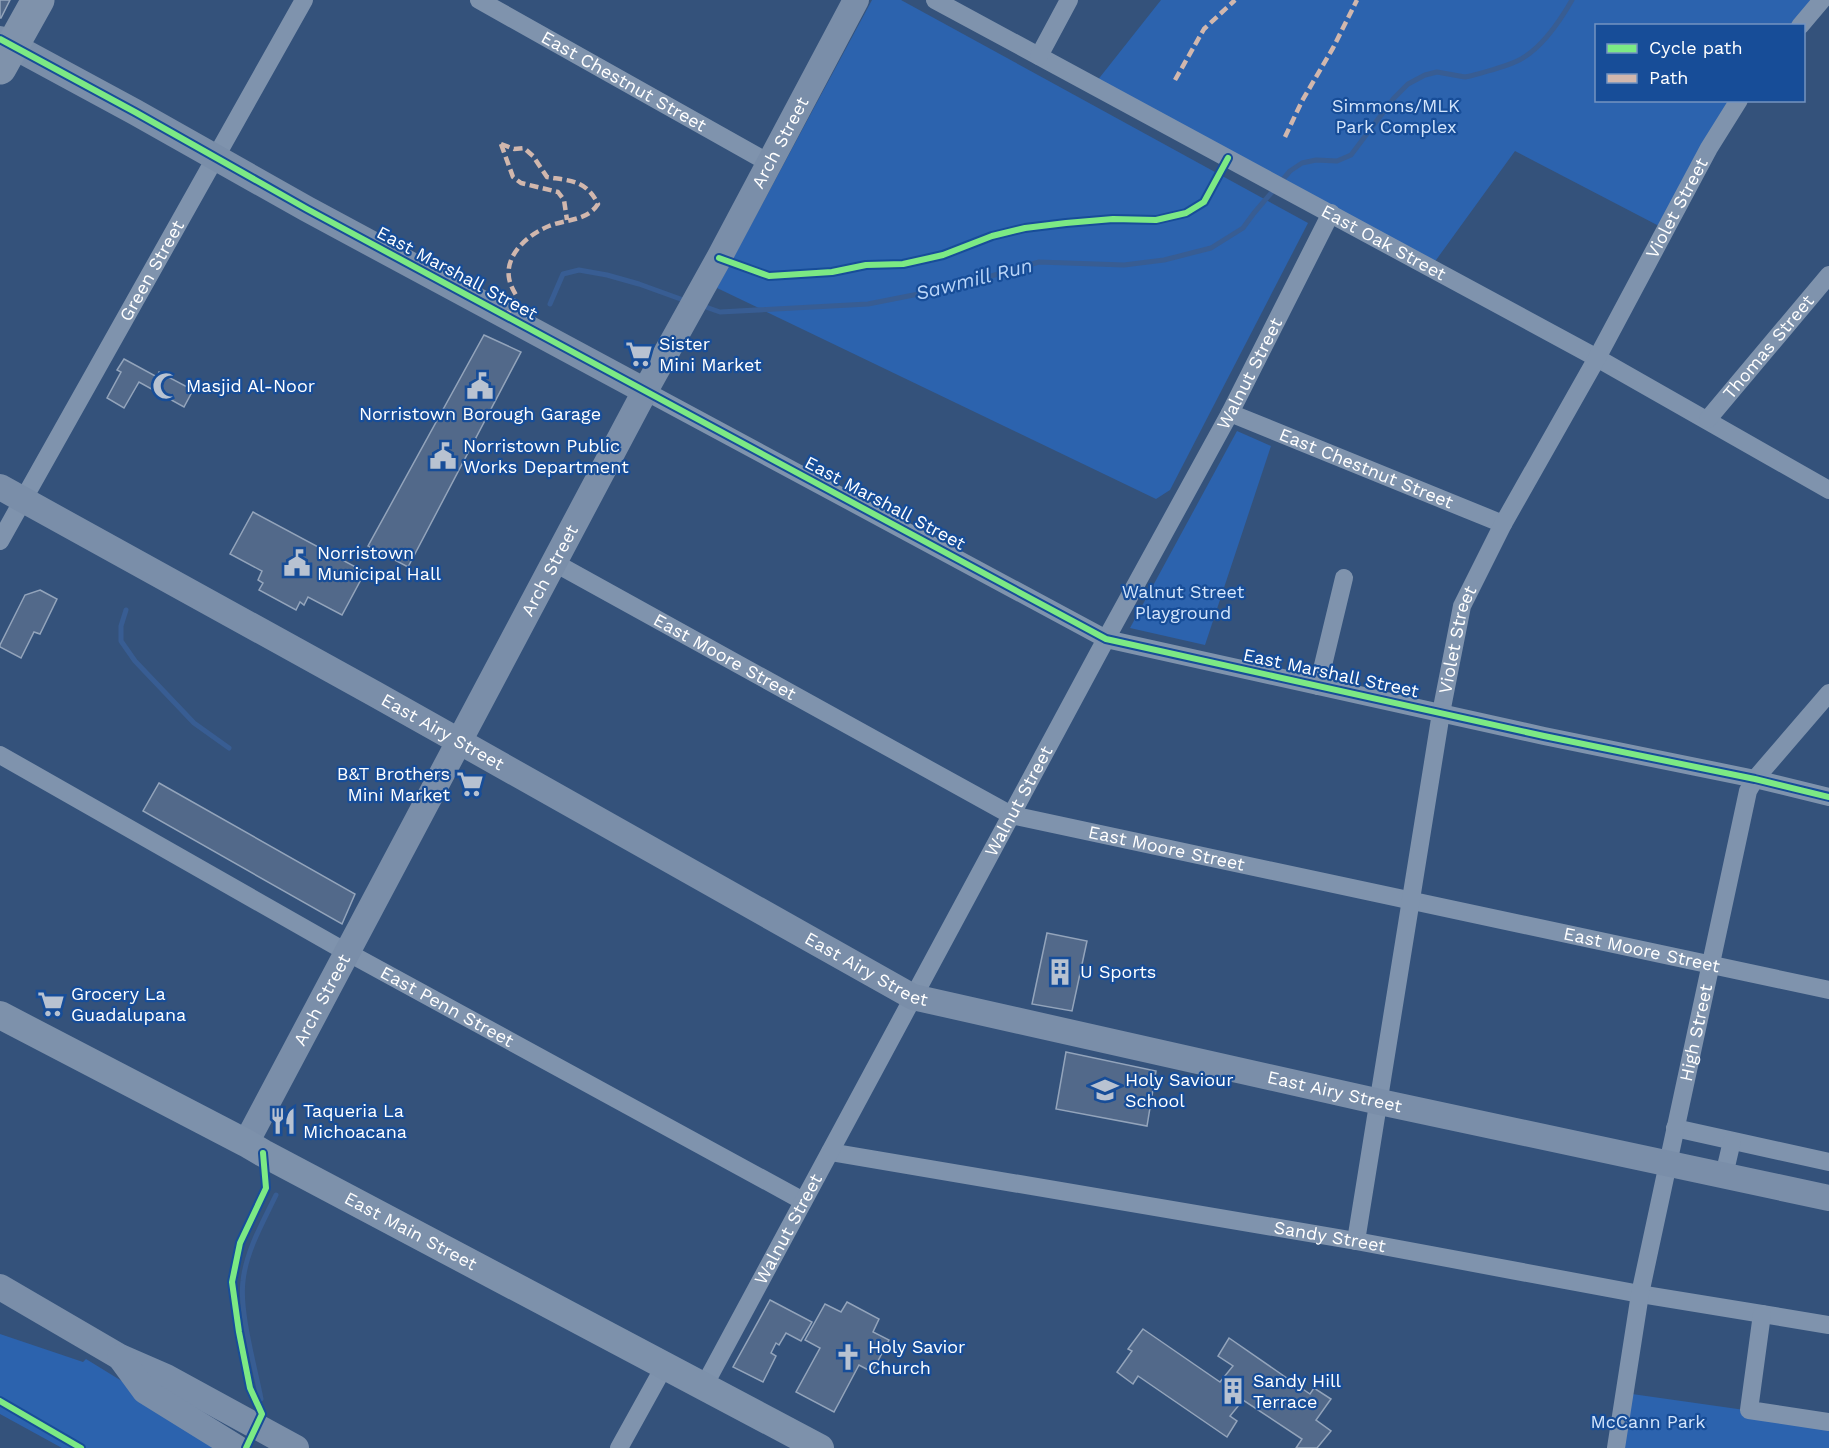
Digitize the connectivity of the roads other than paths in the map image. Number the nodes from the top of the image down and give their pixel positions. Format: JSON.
{"nodes":[{"id":1,"x":38,"y":0,"type":"edge"},
{"id":2,"x":304,"y":0,"type":"edge"},
{"id":3,"x":479,"y":0,"type":"edge"},
{"id":4,"x":856,"y":0,"type":"edge"},
{"id":5,"x":935,"y":0,"type":"edge"},
{"id":6,"x":1069,"y":0,"type":"edge"},
{"id":7,"x":1822,"y":0,"type":"edge"},
{"id":8,"x":1802,"y":24,"type":"edge"},
{"id":9,"x":4,"y":51,"type":"edge"},
{"id":10,"x":1039,"y":56,"type":"junction"},
{"id":11,"x":1738,"y":102,"type":"edge"},
{"id":12,"x":216,"y":159,"type":"junction"},
{"id":13,"x":769,"y":163,"type":"junction"},
{"id":14,"x":1331,"y":213,"type":"junction"},
{"id":15,"x":1829,"y":275,"type":"edge"},
{"id":16,"x":1597,"y":358,"type":"junction"},
{"id":17,"x":645,"y":391,"type":"junction"},
{"id":18,"x":1230,"y":413,"type":"junction"},
{"id":19,"x":1708,"y":420,"type":"junction"},
{"id":20,"x":0,"y":487,"type":"edge"},
{"id":21,"x":1829,"y":490,"type":"edge"},
{"id":22,"x":23,"y":500,"type":"junction"},
{"id":23,"x":1503,"y":524,"type":"junction"},
{"id":24,"x":0,"y":541,"type":"edge"},
{"id":25,"x":555,"y":563,"type":"junction"},
{"id":26,"x":1344,"y":578,"type":"dead end"},
{"id":27,"x":1106,"y":639,"type":"junction"},
{"id":28,"x":1318,"y":686,"type":"junction"},
{"id":29,"x":1829,"y":693,"type":"edge"},
{"id":30,"x":1441,"y":713,"type":"junction"},
{"id":31,"x":460,"y":741,"type":"junction"},
{"id":32,"x":0,"y":755,"type":"edge"},
{"id":33,"x":1755,"y":779,"type":"junction"},
{"id":34,"x":1829,"y":797,"type":"edge"},
{"id":35,"x":1011,"y":815,"type":"junction"},
{"id":36,"x":1412,"y":900,"type":"junction"},
{"id":37,"x":349,"y":953,"type":"junction"},
{"id":38,"x":1712,"y":964,"type":"junction"},
{"id":39,"x":1829,"y":990,"type":"edge"},
{"id":40,"x":913,"y":997,"type":"junction"},
{"id":41,"x":0,"y":1015,"type":"edge"},
{"id":42,"x":1380,"y":1101,"type":"junction"},
{"id":43,"x":1675,"y":1128,"type":"junction"},
{"id":44,"x":1732,"y":1141,"type":"junction"},
{"id":45,"x":246,"y":1143,"type":"junction"},
{"id":46,"x":830,"y":1152,"type":"junction"},
{"id":47,"x":1667,"y":1162,"type":"junction"},
{"id":48,"x":1829,"y":1162,"type":"edge"},
{"id":49,"x":1724,"y":1175,"type":"junction"},
{"id":50,"x":1829,"y":1198,"type":"edge"},
{"id":51,"x":803,"y":1201,"type":"junction"},
{"id":52,"x":1356,"y":1241,"type":"junction"},
{"id":53,"x":0,"y":1287,"type":"edge"},
{"id":54,"x":1640,"y":1294,"type":"junction"},
{"id":55,"x":1762,"y":1314,"type":"junction"},
{"id":56,"x":1829,"y":1325,"type":"edge"},
{"id":57,"x":120,"y":1357,"type":"junction"},
{"id":58,"x":665,"y":1365,"type":"junction"},
{"id":59,"x":704,"y":1386,"type":"junction"},
{"id":60,"x":1829,"y":1422,"type":"edge"},
{"id":61,"x":237,"y":1448,"type":"edge"},
{"id":62,"x":296,"y":1448,"type":"edge"},
{"id":63,"x":619,"y":1448,"type":"edge"},
{"id":64,"x":820,"y":1448,"type":"edge"},
{"id":65,"x":1616,"y":1448,"type":"edge"}],
"edges":[{"from":1,"to":9,"type":"highway"},
{"from":2,"to":12,"type":"street","name":"Green Street"},
{"from":3,"to":13,"type":"street","name":"East Chestnut Street"},
{"from":4,"to":13,"type":"street","name":"Arch Street"},
{"from":5,"to":10,"type":"street","name":"East Oak Street"},
{"from":6,"to":10,"type":"street"},
{"from":7,"to":8,"type":"street"},
{"from":9,"to":12,"type":"street","name":"East Marshall Street"},
{"from":10,"to":14,"type":"street","name":"East Oak Street"},
{"from":11,"to":16,"type":"street","name":"Violet Street"},
{"from":12,"to":17,"type":"street","name":"East Marshall Street"},
{"from":12,"to":22,"type":"street","name":"Green Street"},
{"from":13,"to":17,"type":"street","name":"Arch Street"},
{"from":14,"to":16,"type":"street","name":"East Oak Street"},
{"from":14,"to":18,"type":"street","name":"Walnut Street"},
{"from":15,"to":19,"type":"street","name":"Thomas Street"},
{"from":16,"to":19,"type":"street","name":"East Oak Street"},
{"from":16,"to":23,"type":"street","name":"Violet Street"},
{"from":17,"to":25,"type":"street","name":"Arch Street"},
{"from":17,"to":27,"type":"street","name":"East Marshall Street"},
{"from":18,"to":23,"type":"street","name":"East Chestnut Street"},
{"from":18,"to":27,"type":"street","name":"Walnut Street"},
{"from":19,"to":21,"type":"street","name":"East Oak Street"},
{"from":20,"to":22,"type":"street","name":"East Airy Street"},
{"from":22,"to":24,"type":"street","name":"Green Street"},
{"from":22,"to":31,"type":"street","name":"East Airy Street"},
{"from":23,"to":30,"type":"street","name":"Violet Street"},
{"from":25,"to":31,"type":"street","name":"Arch Street"},
{"from":25,"to":35,"type":"street","name":"East Moore Street"},
{"from":26,"to":28,"type":"street"},
{"from":27,"to":28,"type":"street","name":"East Marshall Street"},
{"from":27,"to":35,"type":"street","name":"Walnut Street"},
{"from":28,"to":30,"type":"street","name":"East Marshall Street"},
{"from":29,"to":33,"type":"street","name":"High Street"},
{"from":30,"to":33,"type":"street","name":"East Marshall Street"},
{"from":30,"to":36,"type":"street","name":"Violet Street"},
{"from":31,"to":37,"type":"street","name":"Arch Street"},
{"from":31,"to":40,"type":"street","name":"East Airy Street"},
{"from":32,"to":37,"type":"street","name":"East Penn Street"},
{"from":33,"to":34,"type":"street","name":"East Marshall Street"},
{"from":33,"to":38,"type":"street","name":"High Street"},
{"from":35,"to":36,"type":"street","name":"East Moore Street"},
{"from":35,"to":40,"type":"street","name":"Walnut Street"},
{"from":36,"to":38,"type":"street","name":"East Moore Street"},
{"from":36,"to":42,"type":"street","name":"Violet Street"},
{"from":37,"to":45,"type":"street","name":"Arch Street"},
{"from":37,"to":51,"type":"street","name":"East Penn Street"},
{"from":38,"to":39,"type":"street","name":"East Moore Street"},
{"from":38,"to":43,"type":"street","name":"High Street"},
{"from":40,"to":42,"type":"street","name":"East Airy Street"},
{"from":40,"to":46,"type":"street","name":"Walnut Street"},
{"from":41,"to":45,"type":"main road","name":"East Main Street"},
{"from":42,"to":47,"type":"street","name":"East Airy Street"},
{"from":42,"to":52,"type":"street","name":"Violet Street"},
{"from":43,"to":44,"type":"street"},
{"from":43,"to":47,"type":"street","name":"High Street"},
{"from":44,"to":48,"type":"street"},
{"from":44,"to":49,"type":"street"},
{"from":45,"to":58,"type":"main road","name":"East Main Street"},
{"from":46,"to":51,"type":"street","name":"Walnut Street"},
{"from":46,"to":52,"type":"street","name":"Sandy Street"},
{"from":47,"to":49,"type":"street","name":"East Airy Street"},
{"from":47,"to":54,"type":"street","name":"High Street"},
{"from":49,"to":50,"type":"street","name":"East Airy Street"},
{"from":51,"to":59,"type":"street","name":"Walnut Street"},
{"from":52,"to":54,"type":"street","name":"Sandy Street"},
{"from":53,"to":57,"type":"street"},
{"from":54,"to":55,"type":"street","name":"Sandy Street"},
{"from":54,"to":65,"type":"street","name":"High Street"},
{"from":55,"to":56,"type":"street","name":"Sandy Street"},
{"from":55,"to":60,"type":"street"},
{"from":57,"to":61,"type":"street"},
{"from":57,"to":62,"type":"street"},
{"from":58,"to":59,"type":"main road","name":"East Main Street"},
{"from":58,"to":63,"type":"street"},
{"from":59,"to":64,"type":"main road","name":"East Main Street"}]}
